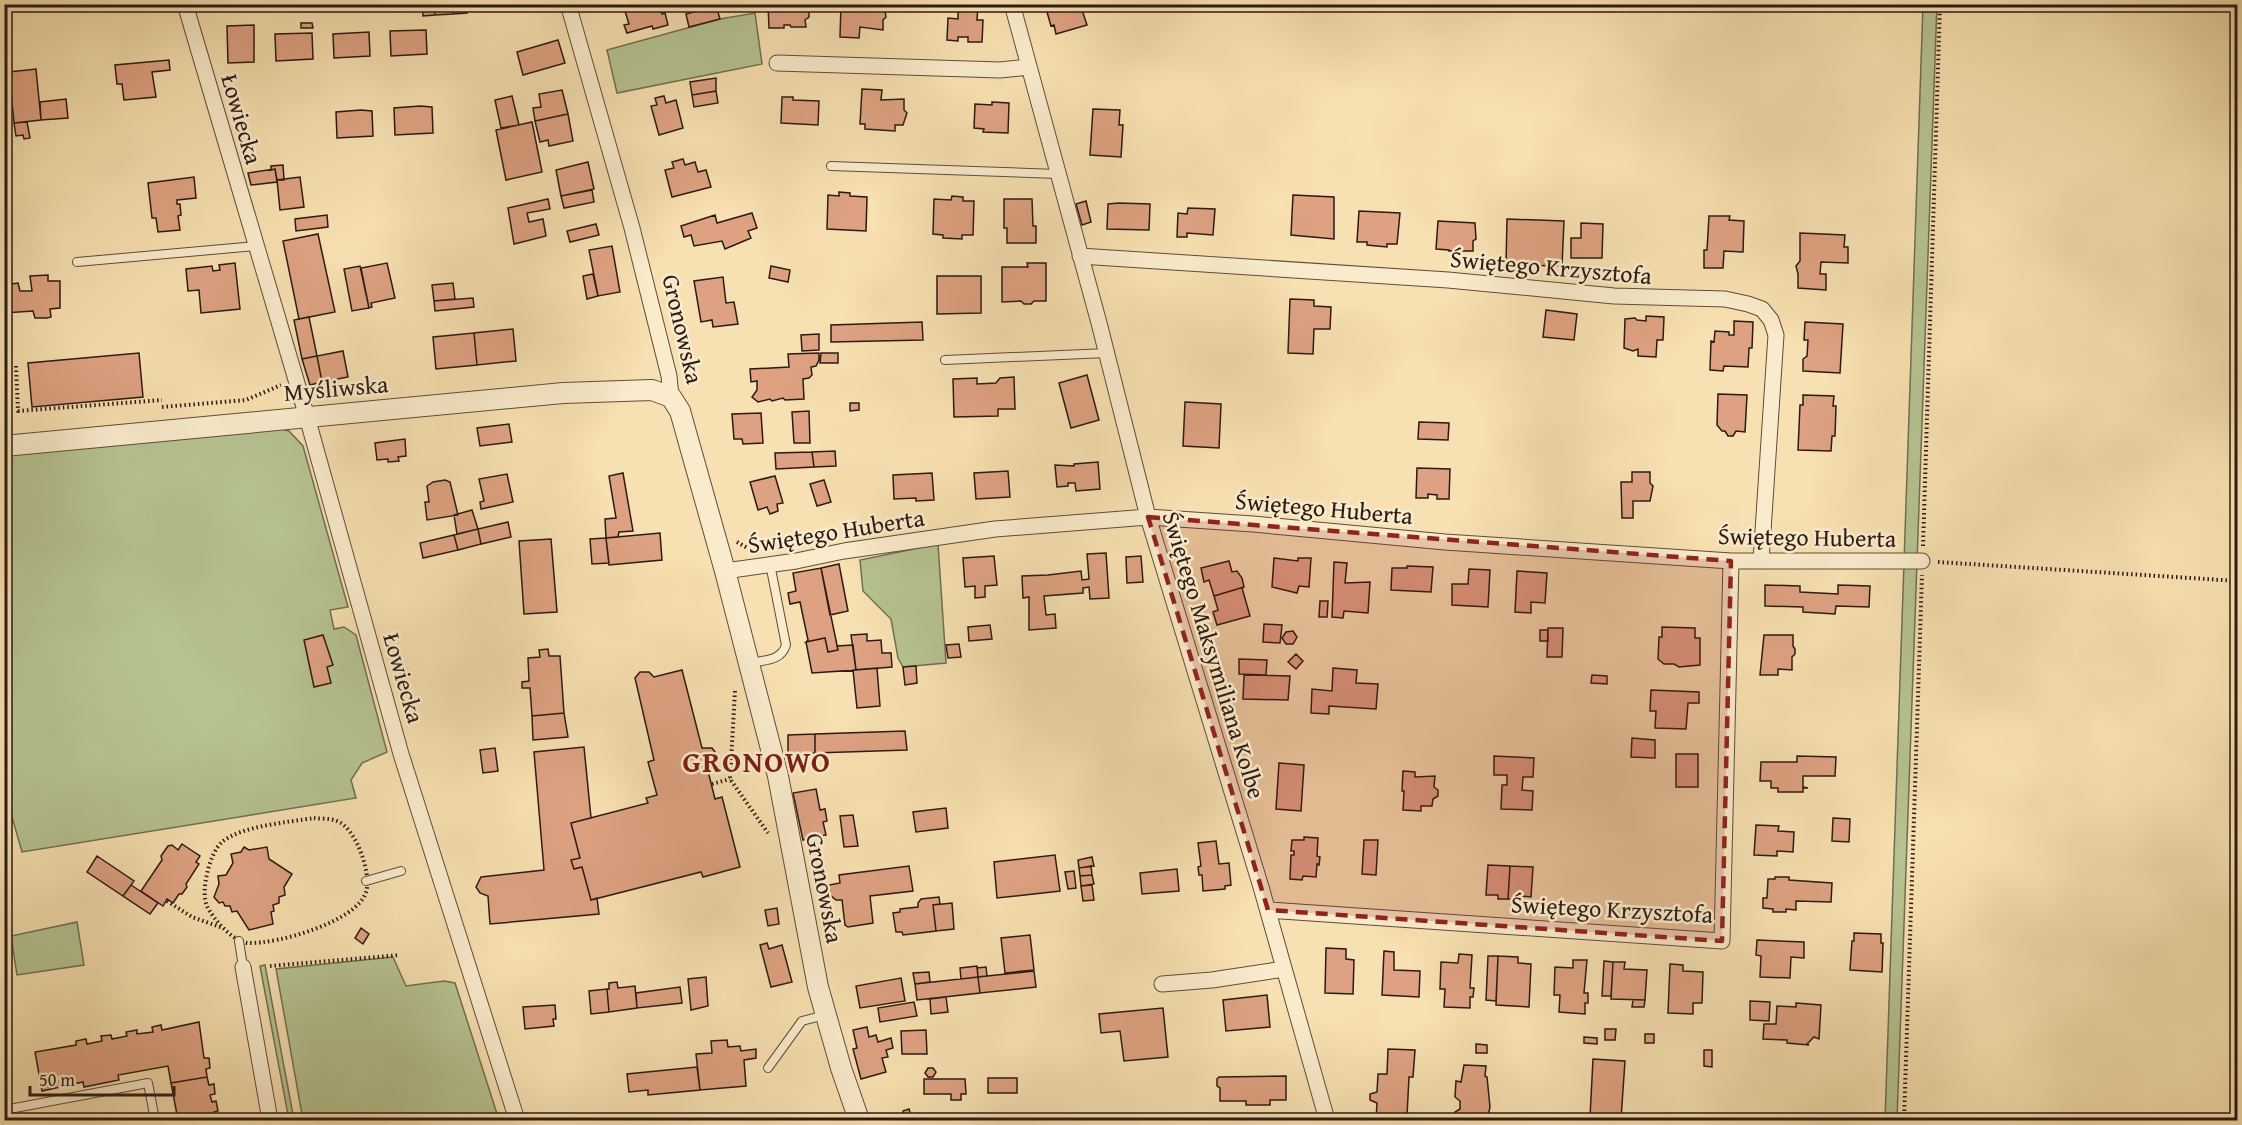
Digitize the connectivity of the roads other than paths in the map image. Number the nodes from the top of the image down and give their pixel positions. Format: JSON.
{"nodes":[{"id":1,"x":185,"y":4,"type":"edge"},
{"id":2,"x":568,"y":4,"type":"edge"},
{"id":3,"x":1012,"y":4,"type":"edge"},
{"id":4,"x":777,"y":63,"type":"dead end"},
{"id":5,"x":1029,"y":67,"type":"junction"},
{"id":6,"x":831,"y":166,"type":"dead end"},
{"id":7,"x":1058,"y":174,"type":"junction"},
{"id":8,"x":256,"y":246,"type":"junction"},
{"id":9,"x":1080,"y":256,"type":"junction"},
{"id":10,"x":77,"y":262,"type":"dead end"},
{"id":11,"x":1107,"y":353,"type":"junction"},
{"id":12,"x":945,"y":360,"type":"dead end"},
{"id":13,"x":671,"y":397,"type":"junction"},
{"id":14,"x":307,"y":417,"type":"junction"},
{"id":15,"x":4,"y":446,"type":"edge"},
{"id":16,"x":1148,"y":517,"type":"junction"},
{"id":17,"x":1731,"y":561,"type":"junction"},
{"id":18,"x":1761,"y":561,"type":"junction"},
{"id":19,"x":1923,"y":561,"type":"road end"},
{"id":20,"x":770,"y":564,"type":"junction"},
{"id":21,"x":725,"y":571,"type":"junction"},
{"id":22,"x":749,"y":663,"type":"junction"},
{"id":23,"x":401,"y":871,"type":"dead end"},
{"id":24,"x":366,"y":881,"type":"road end"},
{"id":25,"x":1268,"y":910,"type":"junction"},
{"id":26,"x":239,"y":941,"type":"road end"},
{"id":27,"x":243,"y":967,"type":"joint"},
{"id":28,"x":1284,"y":969,"type":"junction"},
{"id":29,"x":1162,"y":984,"type":"dead end"},
{"id":30,"x":826,"y":1014,"type":"junction"},
{"id":31,"x":768,"y":1068,"type":"dead end"},
{"id":32,"x":4,"y":1110,"type":"edge"},
{"id":33,"x":155,"y":1120,"type":"edge"},
{"id":34,"x":270,"y":1120,"type":"edge"},
{"id":35,"x":517,"y":1120,"type":"edge"},
{"id":36,"x":859,"y":1120,"type":"edge"},
{"id":37,"x":1327,"y":1120,"type":"edge"}],
"edges":[{"from":1,"to":8,"type":"street","name":"Łowiecka"},
{"from":2,"to":13,"type":"street","name":"Gronowska"},
{"from":3,"to":5,"type":"street","name":"Świętego Maksymiliana Kolbe"},
{"from":4,"to":5,"type":"street"},
{"from":5,"to":7,"type":"street","name":"Świętego Maksymiliana Kolbe"},
{"from":6,"to":7,"type":"lane"},
{"from":7,"to":9,"type":"street","name":"Świętego Maksymiliana Kolbe"},
{"from":8,"to":10,"type":"lane"},
{"from":8,"to":14,"type":"street","name":"Łowiecka"},
{"from":9,"to":11,"type":"street","name":"Świętego Maksymiliana Kolbe"},
{"from":9,"to":18,"type":"street","name":"Świętego Krzysztofa"},
{"from":11,"to":12,"type":"lane"},
{"from":11,"to":16,"type":"street","name":"Świętego Maksymiliana Kolbe"},
{"from":13,"to":14,"type":"street","name":"Myśliwska"},
{"from":13,"to":21,"type":"street","name":"Gronowska"},
{"from":14,"to":15,"type":"street","name":"Myśliwska"},
{"from":14,"to":35,"type":"street","name":"Łowiecka"},
{"from":16,"to":17,"type":"street","name":"Świętego Huberta"},
{"from":16,"to":20,"type":"street","name":"Świętego Huberta"},
{"from":16,"to":25,"type":"street","name":"Świętego Maksymiliana Kolbe"},
{"from":17,"to":18,"type":"street","name":"Świętego Huberta"},
{"from":17,"to":25,"type":"street","name":"Świętego Krzysztofa"},
{"from":18,"to":19,"type":"street","name":"Świętego Huberta"},
{"from":20,"to":21,"type":"street","name":"Świętego Huberta"},
{"from":20,"to":22,"type":"lane"},
{"from":21,"to":22,"type":"street","name":"Gronowska"},
{"from":22,"to":30,"type":"street","name":"Gronowska"},
{"from":23,"to":24,"type":"lane"},
{"from":25,"to":28,"type":"street","name":"Świętego Maksymiliana Kolbe"},
{"from":26,"to":27,"type":"lane"},
{"from":27,"to":34,"type":"street"},
{"from":28,"to":29,"type":"street"},
{"from":28,"to":37,"type":"street","name":"Świętego Maksymiliana Kolbe"},
{"from":30,"to":31,"type":"lane"},
{"from":30,"to":36,"type":"street","name":"Gronowska"},
{"from":32,"to":33,"type":"lane"}]}
